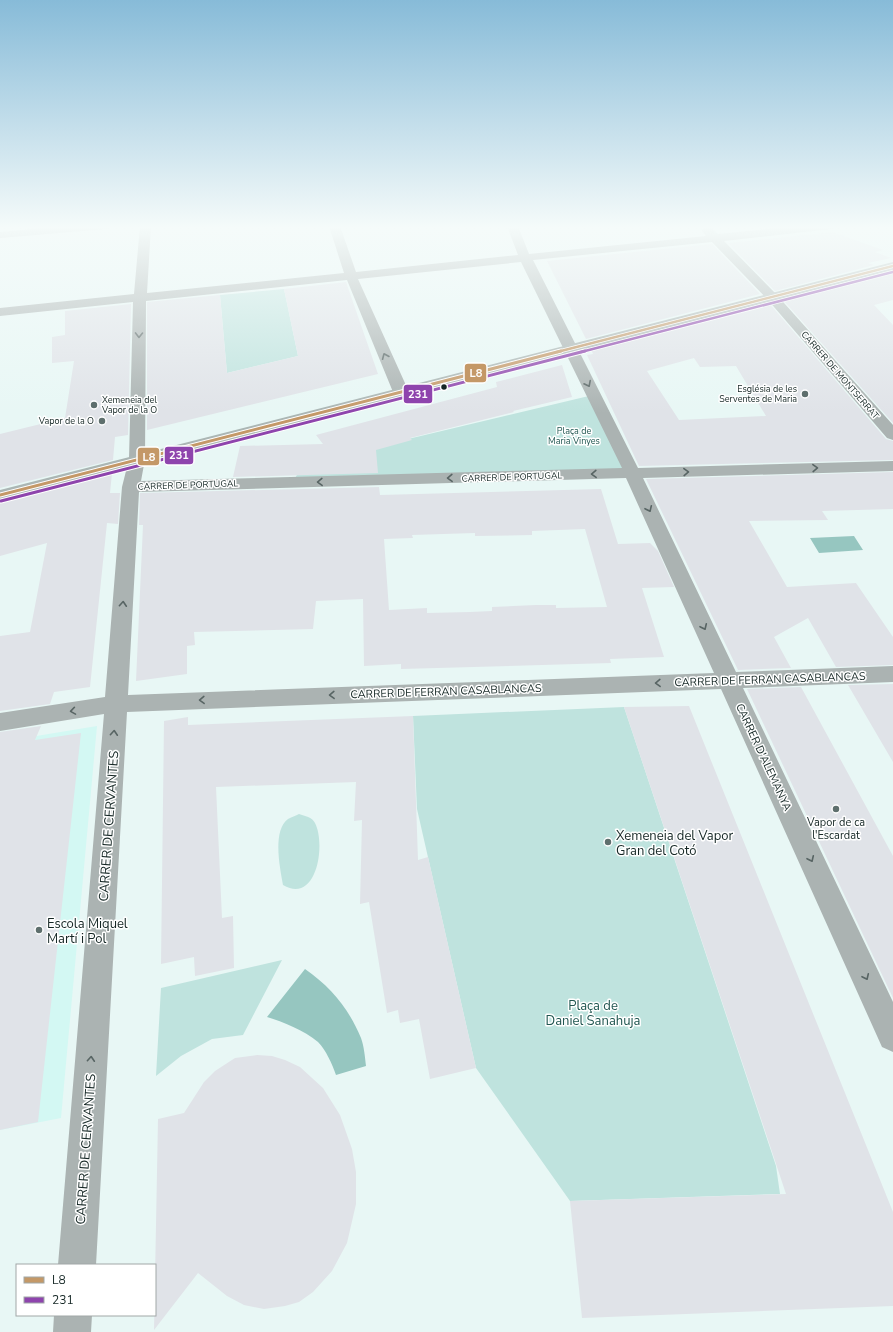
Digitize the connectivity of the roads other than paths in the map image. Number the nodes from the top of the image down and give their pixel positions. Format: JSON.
{"nodes":[{"id":1,"x":141,"y":288,"type":"edge"},
{"id":2,"x":223,"y":288,"type":"edge"},
{"id":3,"x":357,"y":288,"type":"edge"},
{"id":4,"x":540,"y":288,"type":"edge"},
{"id":5,"x":763,"y":288,"type":"edge"},
{"id":6,"x":807,"y":288,"type":"edge"},
{"id":7,"x":140,"y":296,"type":"junction"},
{"id":8,"x":772,"y":297,"type":"junction"},
{"id":9,"x":0,"y":312,"type":"edge"},
{"id":10,"x":570,"y":349,"type":"junction"},
{"id":11,"x":401,"y":392,"type":"junction"},
{"id":12,"x":893,"y":435,"type":"edge"},
{"id":13,"x":136,"y":459,"type":"junction"},
{"id":14,"x":893,"y":466,"type":"edge"},
{"id":15,"x":632,"y":474,"type":"junction"},
{"id":16,"x":131,"y":487,"type":"junction"},
{"id":17,"x":0,"y":495,"type":"edge"},
{"id":18,"x":893,"y":674,"type":"edge"},
{"id":19,"x":728,"y":680,"type":"junction"},
{"id":20,"x":116,"y":704,"type":"junction"},
{"id":21,"x":0,"y":722,"type":"edge"},
{"id":22,"x":893,"y":1036,"type":"edge"},
{"id":23,"x":76,"y":1264,"type":"edge"},
{"id":24,"x":73,"y":1316,"type":"edge"},
{"id":25,"x":72,"y":1332,"type":"edge"}],
"edges":[{"from":1,"to":7,"type":"street","name":"CARRER DE CERVANTES"},
{"from":2,"to":7,"type":"street"},
{"from":11,"to":3,"type":"street","one_way":true},
{"from":4,"to":10,"type":"street","name":"CARRER D'ALEMANYA"},
{"from":5,"to":8,"type":"street","name":"CARRER DE MONTSERRAT"},
{"from":6,"to":8,"type":"main road"},
{"from":7,"to":9,"type":"street"},
{"from":7,"to":13,"type":"street","name":"CARRER DE CERVANTES","one_way":true},
{"from":8,"to":10,"type":"main road"},
{"from":8,"to":12,"type":"street","name":"CARRER DE MONTSERRAT"},
{"from":10,"to":11,"type":"main road"},
{"from":10,"to":15,"type":"street","name":"CARRER D'ALEMANYA","one_way":true},
{"from":11,"to":13,"type":"main road"},
{"from":13,"to":16,"type":"street","name":"CARRER DE CERVANTES"},
{"from":13,"to":17,"type":"main road"},
{"from":15,"to":14,"type":"street","name":"CARRER DE PORTUGAL","one_way":true},
{"from":15,"to":16,"type":"street","name":"CARRER DE PORTUGAL","one_way":true},
{"from":15,"to":19,"type":"street","name":"CARRER D'ALEMANYA","one_way":true},
{"from":20,"to":16,"type":"street","name":"CARRER DE CERVANTES","one_way":true},
{"from":18,"to":19,"type":"street","name":"CARRER DE FERRAN CASABLANCAS"},
{"from":19,"to":20,"type":"street","name":"CARRER DE FERRAN CASABLANCAS","one_way":true},
{"from":19,"to":22,"type":"street","name":"CARRER D'ALEMANYA","one_way":true},
{"from":20,"to":21,"type":"street","name":"CARRER DE FERRAN CASABLANCAS","one_way":true},
{"from":23,"to":20,"type":"street","name":"CARRER DE CERVANTES","one_way":true},
{"from":24,"to":25,"type":"street"}]}
